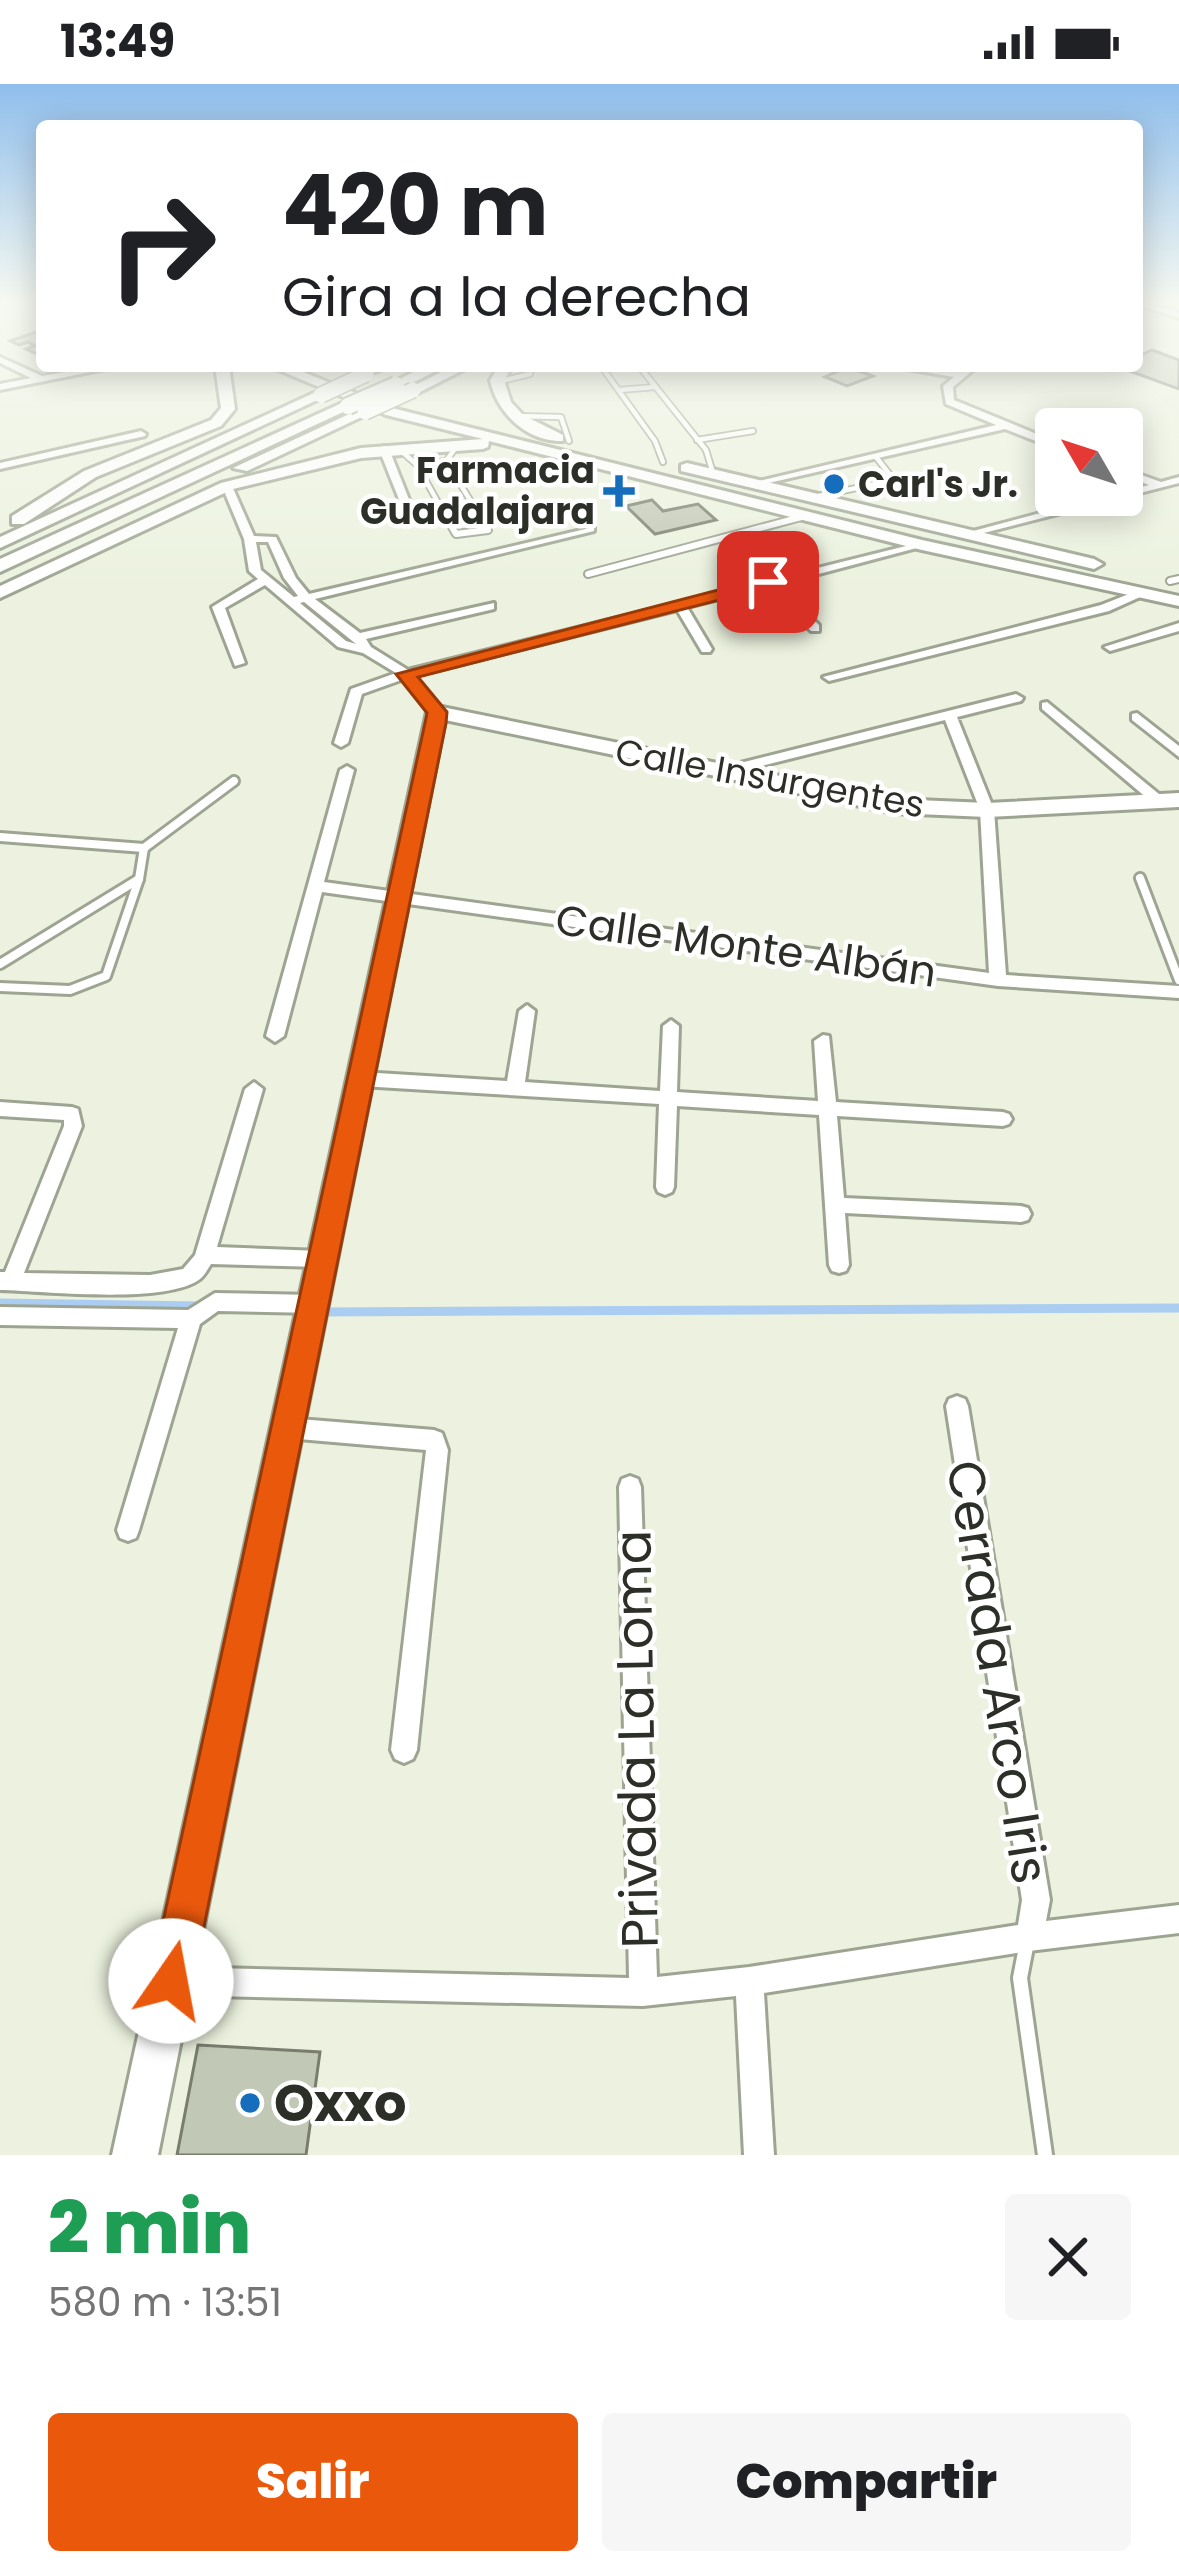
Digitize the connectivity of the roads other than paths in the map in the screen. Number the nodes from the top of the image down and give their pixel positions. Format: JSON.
{"nodes":[{"id":1,"x":227,"y":398,"type":"edge"},
{"id":2,"x":351,"y":398,"type":"edge"},
{"id":3,"x":351,"y":398,"type":"edge"},
{"id":4,"x":355,"y":398,"type":"edge"},
{"id":5,"x":389,"y":398,"type":"edge"},
{"id":6,"x":500,"y":398,"type":"edge"},
{"id":7,"x":625,"y":398,"type":"edge"},
{"id":8,"x":664,"y":398,"type":"edge"},
{"id":9,"x":949,"y":398,"type":"edge"},
{"id":10,"x":341,"y":403,"type":"junction"},
{"id":11,"x":1004,"y":426,"type":"junction"},
{"id":12,"x":752,"y":430,"type":"dead end"},
{"id":13,"x":142,"y":434,"type":"dead end"},
{"id":14,"x":1035,"y":438,"type":"edge"},
{"id":15,"x":697,"y":440,"type":"junction"},
{"id":16,"x":559,"y":443,"type":"junction"},
{"id":17,"x":460,"y":444,"type":"junction"},
{"id":18,"x":391,"y":449,"type":"junction"},
{"id":19,"x":875,"y":457,"type":"junction"},
{"id":20,"x":446,"y":461,"type":"junction"},
{"id":21,"x":663,"y":462,"type":"junction"},
{"id":22,"x":417,"y":465,"type":"junction"},
{"id":23,"x":0,"y":466,"type":"edge"},
{"id":24,"x":713,"y":473,"type":"junction"},
{"id":25,"x":1143,"y":479,"type":"edge"},
{"id":26,"x":1179,"y":480,"type":"edge"},
{"id":27,"x":759,"y":484,"type":"junction"},
{"id":28,"x":1160,"y":485,"type":"junction"},
{"id":29,"x":226,"y":486,"type":"junction"},
{"id":30,"x":1143,"y":489,"type":"edge"},
{"id":31,"x":814,"y":497,"type":"junction"},
{"id":32,"x":409,"y":512,"type":"dead end"},
{"id":33,"x":889,"y":515,"type":"junction"},
{"id":34,"x":805,"y":516,"type":"junction"},
{"id":35,"x":1039,"y":516,"type":"edge"},
{"id":36,"x":0,"y":527,"type":"edge"},
{"id":37,"x":590,"y":529,"type":"dead end"},
{"id":38,"x":873,"y":533,"type":"junction"},
{"id":39,"x":968,"y":534,"type":"junction"},
{"id":40,"x":250,"y":539,"type":"junction"},
{"id":41,"x":922,"y":545,"type":"junction"},
{"id":42,"x":0,"y":546,"type":"edge"},
{"id":43,"x":0,"y":566,"type":"edge"},
{"id":44,"x":588,"y":574,"type":"dead end"},
{"id":45,"x":265,"y":580,"type":"junction"},
{"id":46,"x":1176,"y":581,"type":"edge"},
{"id":47,"x":768,"y":582,"type":"junction"},
{"id":48,"x":0,"y":583,"type":"edge"},
{"id":49,"x":0,"y":592,"type":"edge"},
{"id":50,"x":1143,"y":593,"type":"junction"},
{"id":51,"x":305,"y":598,"type":"junction"},
{"id":52,"x":1179,"y":601,"type":"edge"},
{"id":53,"x":289,"y":602,"type":"junction"},
{"id":54,"x":680,"y":605,"type":"junction"},
{"id":55,"x":490,"y":606,"type":"dead end"},
{"id":56,"x":1179,"y":627,"type":"edge"},
{"id":57,"x":815,"y":628,"type":"dead end"},
{"id":58,"x":363,"y":643,"type":"junction"},
{"id":59,"x":1110,"y":646,"type":"dead end"},
{"id":60,"x":706,"y":650,"type":"dead end"},
{"id":61,"x":238,"y":663,"type":"dead end"},
{"id":62,"x":406,"y":674,"type":"junction"},
{"id":63,"x":829,"y":677,"type":"dead end"},
{"id":64,"x":1016,"y":698,"type":"dead end"},
{"id":65,"x":1047,"y":706,"type":"dead end"},
{"id":66,"x":437,"y":712,"type":"junction"},
{"id":67,"x":949,"y":714,"type":"junction"},
{"id":68,"x":1137,"y":717,"type":"dead end"},
{"id":69,"x":341,"y":743,"type":"dead end"},
{"id":70,"x":1179,"y":753,"type":"edge"},
{"id":71,"x":347,"y":770,"type":"dead end"},
{"id":72,"x":721,"y":772,"type":"junction"},
{"id":73,"x":234,"y":781,"type":"dead end"},
{"id":74,"x":1170,"y":801,"type":"edge"},
{"id":75,"x":987,"y":810,"type":"junction"},
{"id":76,"x":0,"y":836,"type":"edge"},
{"id":77,"x":144,"y":848,"type":"junction"},
{"id":78,"x":1140,"y":878,"type":"dead end"},
{"id":79,"x":139,"y":879,"type":"junction"},
{"id":80,"x":315,"y":886,"type":"junction"},
{"id":81,"x":399,"y":900,"type":"junction"},
{"id":82,"x":0,"y":964,"type":"edge"},
{"id":83,"x":998,"y":980,"type":"junction"},
{"id":84,"x":1179,"y":980,"type":"edge"},
{"id":85,"x":0,"y":986,"type":"edge"},
{"id":86,"x":1179,"y":992,"type":"edge"},
{"id":87,"x":527,"y":1011,"type":"dead end"},
{"id":88,"x":671,"y":1026,"type":"dead end"},
{"id":89,"x":274,"y":1036,"type":"dead end"},
{"id":90,"x":823,"y":1041,"type":"dead end"},
{"id":91,"x":361,"y":1078,"type":"junction"},
{"id":92,"x":515,"y":1088,"type":"junction"},
{"id":93,"x":254,"y":1089,"type":"dead end"},
{"id":94,"x":668,"y":1098,"type":"junction"},
{"id":95,"x":828,"y":1108,"type":"junction"},
{"id":96,"x":0,"y":1109,"type":"edge"},
{"id":97,"x":1004,"y":1120,"type":"dead end"},
{"id":98,"x":665,"y":1186,"type":"dead end"},
{"id":99,"x":835,"y":1205,"type":"junction"},
{"id":100,"x":1021,"y":1214,"type":"dead end"},
{"id":101,"x":206,"y":1255,"type":"junction"},
{"id":102,"x":321,"y":1259,"type":"junction"},
{"id":103,"x":839,"y":1265,"type":"dead end"},
{"id":104,"x":6,"y":1281,"type":"edge"},
{"id":105,"x":314,"y":1304,"type":"junction"},
{"id":106,"x":0,"y":1316,"type":"edge"},
{"id":107,"x":191,"y":1318,"type":"junction"},
{"id":108,"x":957,"y":1406,"type":"dead end"},
{"id":109,"x":287,"y":1428,"type":"junction"},
{"id":110,"x":630,"y":1486,"type":"dead end"},
{"id":111,"x":128,"y":1530,"type":"dead end"},
{"id":112,"x":404,"y":1750,"type":"dead end"},
{"id":113,"x":1179,"y":1919,"type":"edge"},
{"id":114,"x":1029,"y":1937,"type":"junction"},
{"id":115,"x":171,"y":1981,"type":"junction"},
{"id":116,"x":749,"y":1981,"type":"junction"},
{"id":117,"x":643,"y":1992,"type":"junction"},
{"id":118,"x":135,"y":2155,"type":"edge"},
{"id":119,"x":759,"y":2155,"type":"edge"},
{"id":120,"x":1045,"y":2155,"type":"edge"}],
"edges":[{"from":1,"to":36,"type":"main road"},
{"from":2,"to":10,"type":"main road","bridge":true},
{"from":3,"to":10,"type":"main road","bridge":true},
{"from":4,"to":16,"type":"main road"},
{"from":5,"to":16,"type":"main road"},
{"from":6,"to":16,"type":"main road"},
{"from":7,"to":21,"type":"lane"},
{"from":8,"to":15,"type":"lane"},
{"from":9,"to":11,"type":"street"},
{"from":10,"to":42,"type":"main road"},
{"from":10,"to":43,"type":"main road"},
{"from":10,"to":48,"type":"main road"},
{"from":11,"to":14,"type":"street"},
{"from":11,"to":19,"type":"street"},
{"from":12,"to":15,"type":"lane"},
{"from":13,"to":23,"type":"street"},
{"from":15,"to":24,"type":"lane"},
{"from":16,"to":17,"type":"main road"},
{"from":16,"to":21,"type":"main road"},
{"from":16,"to":34,"type":"main road"},
{"from":17,"to":18,"type":"main road"},
{"from":17,"to":20,"type":"lane"},
{"from":18,"to":22,"type":"lane"},
{"from":18,"to":29,"type":"main road"},
{"from":18,"to":32,"type":"street"},
{"from":19,"to":27,"type":"street"},
{"from":19,"to":31,"type":"lane"},
{"from":20,"to":22,"type":"lane"},
{"from":20,"to":22,"type":"lane"},
{"from":21,"to":24,"type":"main road"},
{"from":24,"to":27,"type":"main road"},
{"from":25,"to":28,"type":"street"},
{"from":26,"to":28,"type":"street"},
{"from":27,"to":31,"type":"main road"},
{"from":28,"to":30,"type":"street"},
{"from":29,"to":40,"type":"street"},
{"from":29,"to":49,"type":"main road"},
{"from":31,"to":33,"type":"main road"},
{"from":33,"to":38,"type":"main road"},
{"from":33,"to":39,"type":"main road"},
{"from":34,"to":38,"type":"main road"},
{"from":34,"to":44,"type":"lane"},
{"from":35,"to":39,"type":"street"},
{"from":37,"to":51,"type":"street"},
{"from":38,"to":41,"type":"main road"},
{"from":39,"to":46,"type":"main road"},
{"from":40,"to":45,"type":"street"},
{"from":40,"to":51,"type":"street"},
{"from":41,"to":47,"type":"street"},
{"from":41,"to":50,"type":"main road"},
{"from":45,"to":53,"type":"street"},
{"from":45,"to":61,"type":"street"},
{"from":47,"to":54,"type":"street"},
{"from":47,"to":57,"type":"street"},
{"from":50,"to":52,"type":"main road"},
{"from":50,"to":63,"type":"street"},
{"from":51,"to":53,"type":"street"},
{"from":51,"to":58,"type":"street"},
{"from":53,"to":58,"type":"street"},
{"from":54,"to":60,"type":"street"},
{"from":54,"to":62,"type":"street"},
{"from":55,"to":58,"type":"street"},
{"from":56,"to":59,"type":"street"},
{"from":58,"to":62,"type":"street"},
{"from":62,"to":66,"type":"street"},
{"from":62,"to":69,"type":"street"},
{"from":64,"to":67,"type":"street"},
{"from":65,"to":74,"type":"street"},
{"from":66,"to":72,"type":"main road","name":"Calle Insurgentes"},
{"from":66,"to":81,"type":"main road"},
{"from":67,"to":72,"type":"street"},
{"from":67,"to":75,"type":"street"},
{"from":68,"to":70,"type":"street"},
{"from":71,"to":80,"type":"street"},
{"from":72,"to":75,"type":"main road","name":"Calle Insurgentes"},
{"from":73,"to":77,"type":"lane"},
{"from":74,"to":75,"type":"main road","name":"Calle Insurgentes"},
{"from":75,"to":83,"type":"street"},
{"from":76,"to":77,"type":"lane"},
{"from":77,"to":79,"type":"lane"},
{"from":78,"to":84,"type":"lane"},
{"from":79,"to":82,"type":"lane"},
{"from":79,"to":85,"type":"lane"},
{"from":80,"to":81,"type":"street","name":"Calle Monte Albán"},
{"from":80,"to":89,"type":"street"},
{"from":81,"to":83,"type":"street","name":"Calle Monte Albán"},
{"from":81,"to":91,"type":"main road"},
{"from":83,"to":86,"type":"street","name":"Calle Monte Albán"},
{"from":87,"to":92,"type":"street"},
{"from":88,"to":94,"type":"street"},
{"from":90,"to":95,"type":"street"},
{"from":91,"to":92,"type":"street"},
{"from":91,"to":102,"type":"main road"},
{"from":92,"to":94,"type":"street"},
{"from":93,"to":101,"type":"street"},
{"from":94,"to":95,"type":"street"},
{"from":94,"to":98,"type":"street"},
{"from":95,"to":97,"type":"street"},
{"from":95,"to":99,"type":"street"},
{"from":96,"to":104,"type":"street"},
{"from":99,"to":100,"type":"street"},
{"from":99,"to":103,"type":"street"},
{"from":101,"to":102,"type":"street"},
{"from":101,"to":104,"type":"street"},
{"from":102,"to":105,"type":"main road"},
{"from":105,"to":107,"type":"street"},
{"from":105,"to":109,"type":"main road"},
{"from":106,"to":107,"type":"street"},
{"from":107,"to":111,"type":"street"},
{"from":108,"to":114,"type":"street","name":"Cerrada Arco Iris"},
{"from":109,"to":112,"type":"street"},
{"from":109,"to":115,"type":"main road"},
{"from":110,"to":117,"type":"street","name":"Privada La Loma"},
{"from":113,"to":114,"type":"street"},
{"from":114,"to":116,"type":"street"},
{"from":114,"to":120,"type":"lane"},
{"from":115,"to":117,"type":"street"},
{"from":115,"to":118,"type":"main road"},
{"from":116,"to":117,"type":"street"},
{"from":116,"to":119,"type":"street"}]}
